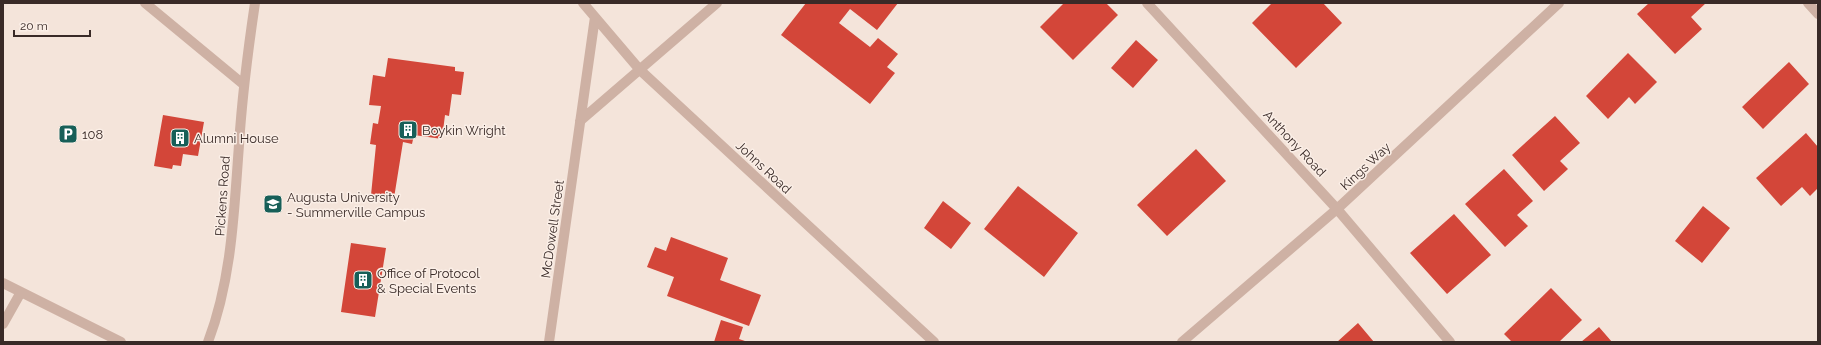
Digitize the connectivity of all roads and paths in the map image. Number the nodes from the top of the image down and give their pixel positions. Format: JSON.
{"nodes":[{"id":1,"x":145,"y":3,"type":"edge"},
{"id":2,"x":255,"y":3,"type":"edge"},
{"id":3,"x":583,"y":3,"type":"edge"},
{"id":4,"x":717,"y":3,"type":"edge"},
{"id":5,"x":1148,"y":3,"type":"edge"},
{"id":6,"x":1559,"y":3,"type":"edge"},
{"id":7,"x":1808,"y":3,"type":"edge"},
{"id":8,"x":1818,"y":14,"type":"edge"},
{"id":9,"x":595,"y":17,"type":"junction"},
{"id":10,"x":640,"y":70,"type":"junction"},
{"id":11,"x":243,"y":84,"type":"junction"},
{"id":12,"x":580,"y":121,"type":"junction"},
{"id":13,"x":1338,"y":209,"type":"junction"},
{"id":14,"x":3,"y":282,"type":"edge"},
{"id":15,"x":21,"y":292,"type":"junction"},
{"id":16,"x":3,"y":324,"type":"edge"},
{"id":17,"x":121,"y":342,"type":"edge"},
{"id":18,"x":208,"y":342,"type":"edge"},
{"id":19,"x":549,"y":342,"type":"edge"},
{"id":20,"x":934,"y":342,"type":"edge"},
{"id":21,"x":1182,"y":342,"type":"edge"},
{"id":22,"x":1450,"y":342,"type":"edge"}],
"edges":[{"from":1,"to":11,"type":"street"},
{"from":2,"to":11,"type":"street","name":"Pickens Road"},
{"from":3,"to":9,"type":"street","name":"Johns Road"},
{"from":4,"to":10,"type":"street"},
{"from":5,"to":13,"type":"street","name":"Anthony Road"},
{"from":6,"to":13,"type":"street","name":"Kings Way"},
{"from":7,"to":8,"type":"street"},
{"from":9,"to":10,"type":"street","name":"Johns Road"},
{"from":9,"to":12,"type":"street","name":"McDowell Street"},
{"from":10,"to":12,"type":"street"},
{"from":10,"to":20,"type":"street","name":"Johns Road"},
{"from":11,"to":18,"type":"street","name":"Pickens Road"},
{"from":12,"to":19,"type":"street","name":"McDowell Street"},
{"from":13,"to":21,"type":"street","name":"Kings Way"},
{"from":13,"to":22,"type":"street","name":"Anthony Road"},
{"from":14,"to":15,"type":"street"},
{"from":15,"to":16,"type":"street"},
{"from":15,"to":17,"type":"street"}]}
